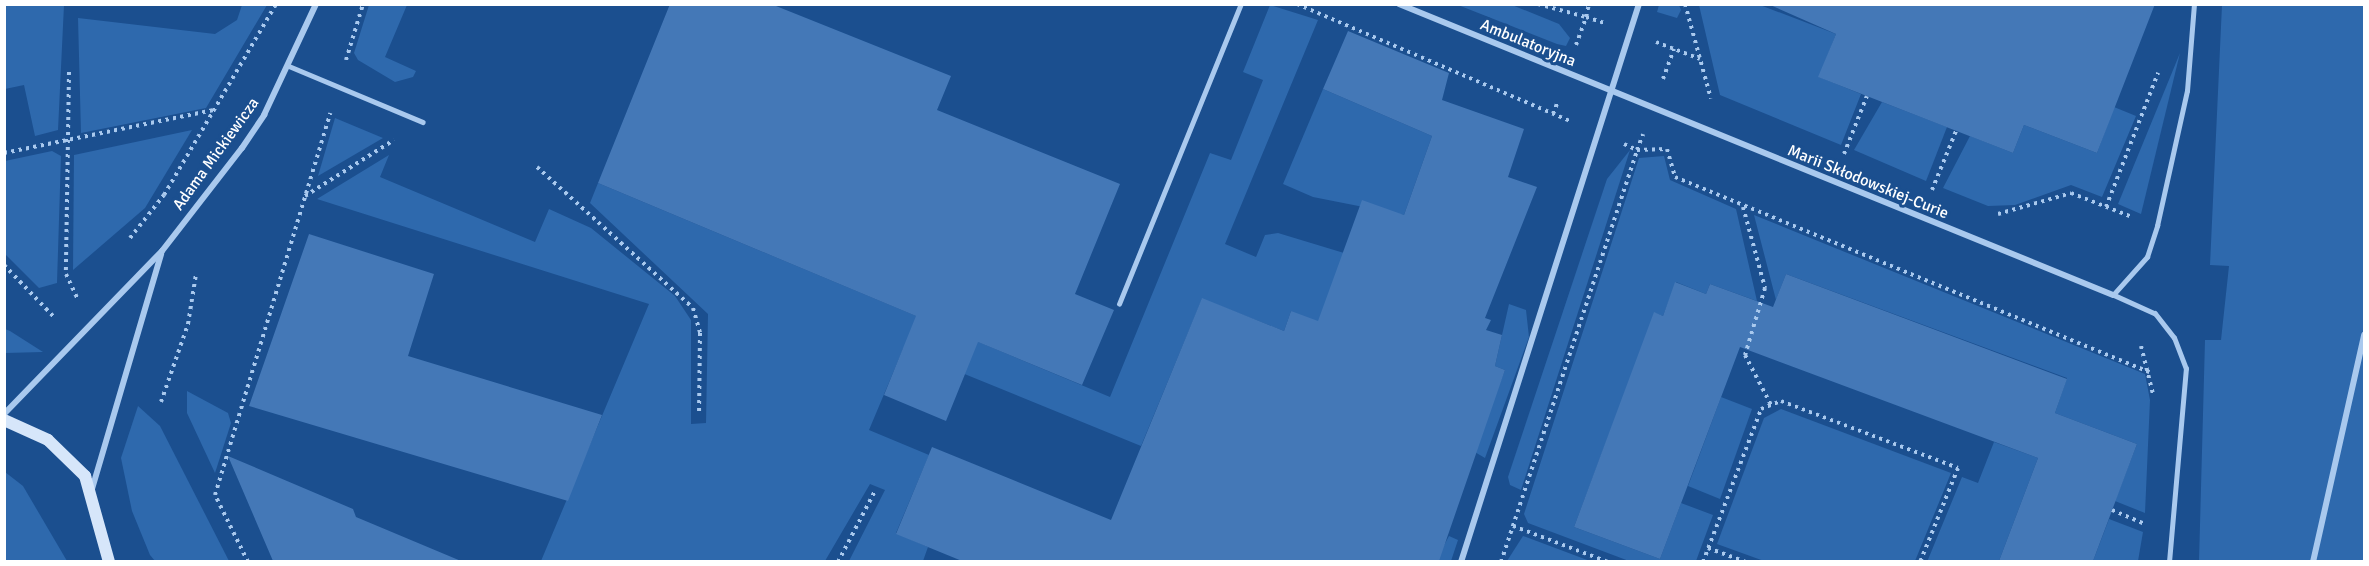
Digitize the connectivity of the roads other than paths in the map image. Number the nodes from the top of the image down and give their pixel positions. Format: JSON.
{"nodes":[{"id":1,"x":316,"y":4,"type":"edge"},
{"id":2,"x":1241,"y":4,"type":"edge"},
{"id":3,"x":1399,"y":4,"type":"edge"},
{"id":4,"x":1639,"y":4,"type":"edge"},
{"id":5,"x":2194,"y":4,"type":"edge"},
{"id":6,"x":289,"y":66,"type":"junction"},
{"id":7,"x":1613,"y":93,"type":"junction"},
{"id":8,"x":423,"y":122,"type":"road end"},
{"id":9,"x":162,"y":251,"type":"junction"},
{"id":10,"x":2113,"y":295,"type":"junction"},
{"id":11,"x":1119,"y":304,"type":"dead end"},
{"id":12,"x":2364,"y":335,"type":"edge"},
{"id":13,"x":4,"y":414,"type":"edge"},
{"id":14,"x":4,"y":420,"type":"edge"},
{"id":15,"x":92,"y":490,"type":"junction"},
{"id":16,"x":110,"y":561,"type":"edge"},
{"id":17,"x":1461,"y":561,"type":"edge"},
{"id":18,"x":2169,"y":561,"type":"edge"},
{"id":19,"x":2313,"y":561,"type":"edge"}],
"edges":[{"from":1,"to":6,"type":"street","name":"Adama Mickiewicza"},
{"from":2,"to":11,"type":"lane"},
{"from":3,"to":7,"type":"street","name":"Ambulatoryjna"},
{"from":4,"to":7,"type":"street"},
{"from":5,"to":10,"type":"lane"},
{"from":6,"to":8,"type":"lane"},
{"from":6,"to":9,"type":"street","name":"Adama Mickiewicza"},
{"from":7,"to":10,"type":"street","name":"Marii Skłodowskiej-Curie"},
{"from":7,"to":17,"type":"street"},
{"from":9,"to":13,"type":"street","name":"Adama Mickiewicza"},
{"from":9,"to":15,"type":"street","name":"Adama Mickiewicza"},
{"from":10,"to":18,"type":"lane"},
{"from":12,"to":19,"type":"street"},
{"from":14,"to":15,"type":"main road"},
{"from":15,"to":16,"type":"main road"}]}
